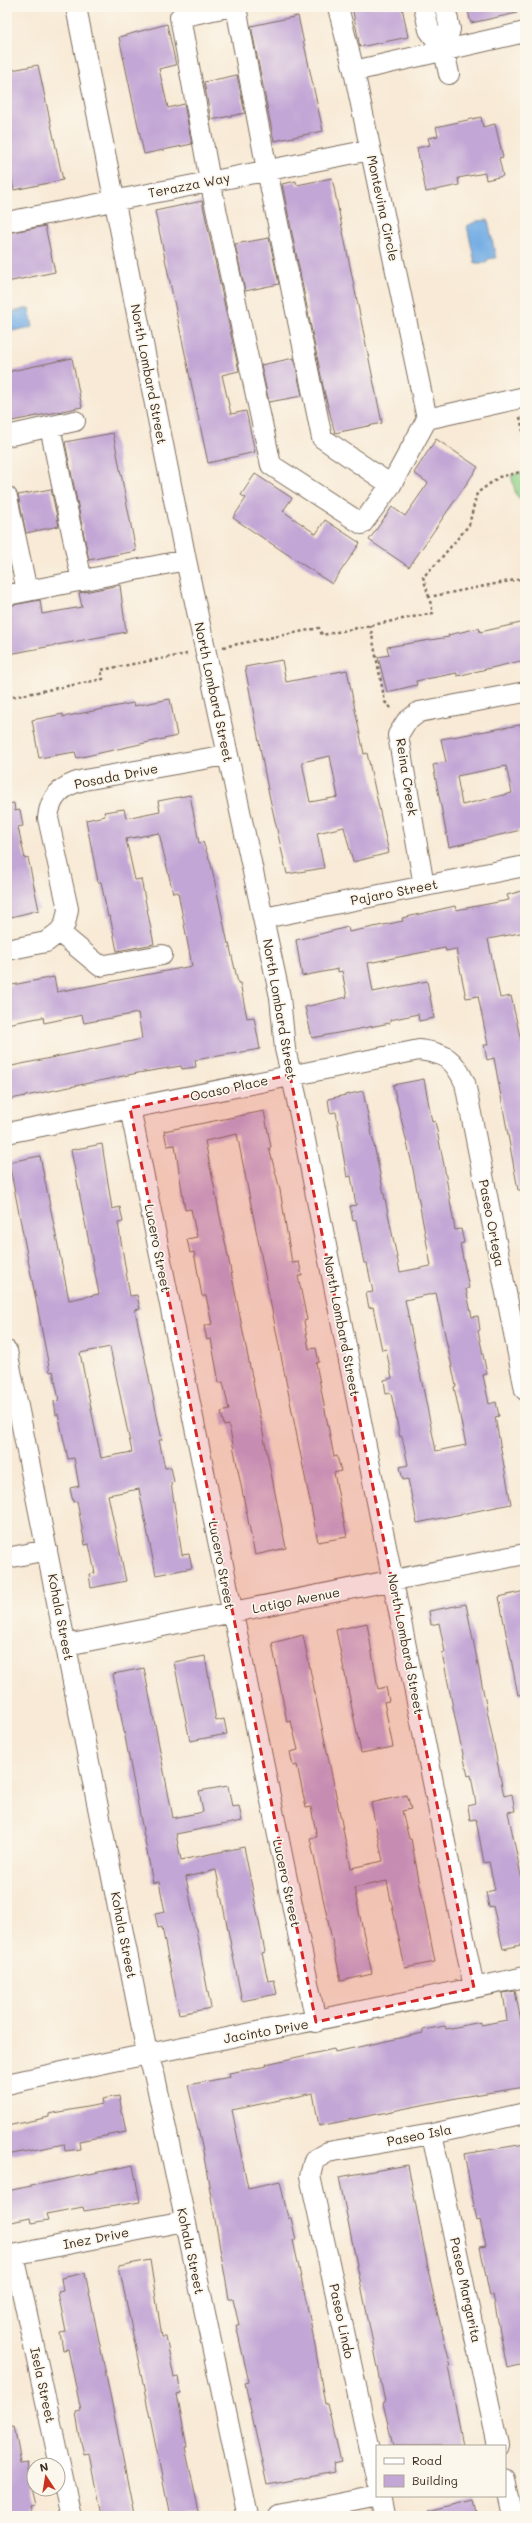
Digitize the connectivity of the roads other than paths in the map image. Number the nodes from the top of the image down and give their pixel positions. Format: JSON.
{"nodes":[{"id":1,"x":76,"y":7,"type":"edge"},
{"id":2,"x":227,"y":7,"type":"edge"},
{"id":3,"x":236,"y":7,"type":"edge"},
{"id":4,"x":338,"y":7,"type":"edge"},
{"id":5,"x":424,"y":7,"type":"edge"},
{"id":6,"x":445,"y":7,"type":"edge"},
{"id":7,"x":525,"y":32,"type":"edge"},
{"id":8,"x":444,"y":51,"type":"junction"},
{"id":9,"x":354,"y":71,"type":"junction"},
{"id":10,"x":449,"y":74,"type":"dead end"},
{"id":11,"x":370,"y":150,"type":"junction"},
{"id":12,"x":267,"y":170,"type":"junction"},
{"id":13,"x":210,"y":181,"type":"junction"},
{"id":14,"x":114,"y":200,"type":"junction"},
{"id":15,"x":7,"y":221,"type":"edge"},
{"id":16,"x":521,"y":398,"type":"edge"},
{"id":17,"x":427,"y":419,"type":"junction"},
{"id":18,"x":75,"y":421,"type":"dead end"},
{"id":19,"x":50,"y":427,"type":"junction"},
{"id":20,"x":7,"y":436,"type":"edge"},
{"id":21,"x":391,"y":485,"type":"junction"},
{"id":22,"x":7,"y":498,"type":"edge"},
{"id":23,"x":186,"y":560,"type":"junction"},
{"id":24,"x":82,"y":581,"type":"junction"},
{"id":25,"x":27,"y":591,"type":"junction"},
{"id":26,"x":7,"y":595,"type":"edge"},
{"id":27,"x":525,"y":692,"type":"edge"},
{"id":28,"x":227,"y":755,"type":"junction"},
{"id":29,"x":525,"y":866,"type":"edge"},
{"id":30,"x":424,"y":886,"type":"junction"},
{"id":31,"x":264,"y":918,"type":"junction"},
{"id":32,"x":59,"y":932,"type":"junction"},
{"id":33,"x":7,"y":950,"type":"edge"},
{"id":34,"x":162,"y":955,"type":"dead end"},
{"id":35,"x":451,"y":1060,"type":"joint"},
{"id":36,"x":290,"y":1075,"type":"junction"},
{"id":37,"x":130,"y":1108,"type":"junction"},
{"id":38,"x":7,"y":1133,"type":"edge"},
{"id":39,"x":7,"y":1352,"type":"edge"},
{"id":40,"x":525,"y":1390,"type":"edge"},
{"id":41,"x":11,"y":1393,"type":"edge"},
{"id":42,"x":47,"y":1550,"type":"junction"},
{"id":43,"x":525,"y":1554,"type":"edge"},
{"id":44,"x":7,"y":1558,"type":"edge"},
{"id":45,"x":393,"y":1581,"type":"junction"},
{"id":46,"x":231,"y":1613,"type":"junction"},
{"id":47,"x":67,"y":1645,"type":"junction"},
{"id":48,"x":525,"y":1977,"type":"edge"},
{"id":49,"x":474,"y":1988,"type":"junction"},
{"id":50,"x":316,"y":2022,"type":"junction"},
{"id":51,"x":147,"y":2053,"type":"junction"},
{"id":52,"x":7,"y":2084,"type":"edge"},
{"id":53,"x":525,"y":2113,"type":"edge"},
{"id":54,"x":432,"y":2134,"type":"junction"},
{"id":55,"x":314,"y":2160,"type":"joint"},
{"id":56,"x":184,"y":2221,"type":"junction"},
{"id":57,"x":11,"y":2255,"type":"edge"},
{"id":58,"x":498,"y":2445,"type":"edge"},
{"id":59,"x":376,"y":2477,"type":"edge"},
{"id":60,"x":506,"y":2484,"type":"edge"},
{"id":61,"x":376,"y":2497,"type":"edge"},
{"id":62,"x":379,"y":2497,"type":"edge"},
{"id":63,"x":71,"y":2516,"type":"edge"},
{"id":64,"x":248,"y":2516,"type":"edge"},
{"id":65,"x":279,"y":2516,"type":"edge"},
{"id":66,"x":384,"y":2516,"type":"edge"},
{"id":67,"x":513,"y":2516,"type":"edge"}],
"edges":[{"from":1,"to":14,"type":"street","name":"North Lombard Street"},
{"from":2,"to":13,"type":"street"},
{"from":3,"to":12,"type":"street"},
{"from":4,"to":9,"type":"street","name":"Montevina Circle"},
{"from":5,"to":8,"type":"street"},
{"from":6,"to":8,"type":"street"},
{"from":7,"to":8,"type":"street"},
{"from":8,"to":9,"type":"street"},
{"from":8,"to":10,"type":"street"},
{"from":9,"to":11,"type":"street","name":"Montevina Circle"},
{"from":11,"to":12,"type":"street","name":"Terazza Way"},
{"from":11,"to":17,"type":"street","name":"Montevina Circle"},
{"from":12,"to":13,"type":"street","name":"Terazza Way"},
{"from":12,"to":21,"type":"street"},
{"from":13,"to":14,"type":"street","name":"Terazza Way"},
{"from":13,"to":21,"type":"street"},
{"from":14,"to":15,"type":"street","name":"Terazza Way"},
{"from":14,"to":23,"type":"street","name":"North Lombard Street"},
{"from":16,"to":17,"type":"street"},
{"from":17,"to":21,"type":"street"},
{"from":18,"to":19,"type":"street"},
{"from":19,"to":20,"type":"street"},
{"from":19,"to":24,"type":"street"},
{"from":22,"to":25,"type":"street"},
{"from":23,"to":24,"type":"street"},
{"from":23,"to":28,"type":"street","name":"North Lombard Street"},
{"from":24,"to":25,"type":"street"},
{"from":25,"to":26,"type":"street"},
{"from":27,"to":30,"type":"street","name":"Reina Creek"},
{"from":28,"to":31,"type":"street","name":"North Lombard Street"},
{"from":28,"to":32,"type":"street","name":"Posada Drive"},
{"from":29,"to":30,"type":"street","name":"Pajaro Street"},
{"from":30,"to":31,"type":"street","name":"Pajaro Street"},
{"from":31,"to":36,"type":"street","name":"North Lombard Street"},
{"from":32,"to":33,"type":"street"},
{"from":32,"to":34,"type":"street"},
{"from":35,"to":36,"type":"street","name":"Ocaso Place"},
{"from":35,"to":40,"type":"street","name":"Paseo Ortega"},
{"from":36,"to":37,"type":"street","name":"Ocaso Place"},
{"from":36,"to":45,"type":"street","name":"North Lombard Street"},
{"from":37,"to":38,"type":"street","name":"Ocaso Place"},
{"from":37,"to":46,"type":"street","name":"Lucero Street"},
{"from":39,"to":41,"type":"street","name":"Kohala Street"},
{"from":41,"to":42,"type":"street","name":"Kohala Street"},
{"from":42,"to":44,"type":"street"},
{"from":42,"to":47,"type":"street","name":"Kohala Street"},
{"from":43,"to":45,"type":"street","name":"Latigo Avenue"},
{"from":45,"to":46,"type":"street","name":"Latigo Avenue"},
{"from":45,"to":49,"type":"street","name":"North Lombard Street"},
{"from":46,"to":47,"type":"street","name":"Latigo Avenue"},
{"from":46,"to":50,"type":"street","name":"Lucero Street"},
{"from":47,"to":51,"type":"street","name":"Kohala Street"},
{"from":48,"to":49,"type":"street","name":"Jacinto Drive"},
{"from":49,"to":50,"type":"street","name":"Jacinto Drive"},
{"from":50,"to":51,"type":"street","name":"Jacinto Drive"},
{"from":51,"to":52,"type":"street","name":"Jacinto Drive"},
{"from":51,"to":56,"type":"street","name":"Kohala Street"},
{"from":53,"to":54,"type":"street","name":"Paseo Isla"},
{"from":54,"to":55,"type":"street","name":"Paseo Isla"},
{"from":54,"to":58,"type":"street","name":"Paseo Margarita"},
{"from":55,"to":59,"type":"street","name":"Paseo Lindo"},
{"from":56,"to":57,"type":"street","name":"Inez Drive"},
{"from":56,"to":64,"type":"street","name":"Kohala Street"},
{"from":57,"to":63,"type":"street","name":"Isela Street"},
{"from":60,"to":67,"type":"street"},
{"from":61,"to":65,"type":"street"},
{"from":62,"to":66,"type":"street"}]}
